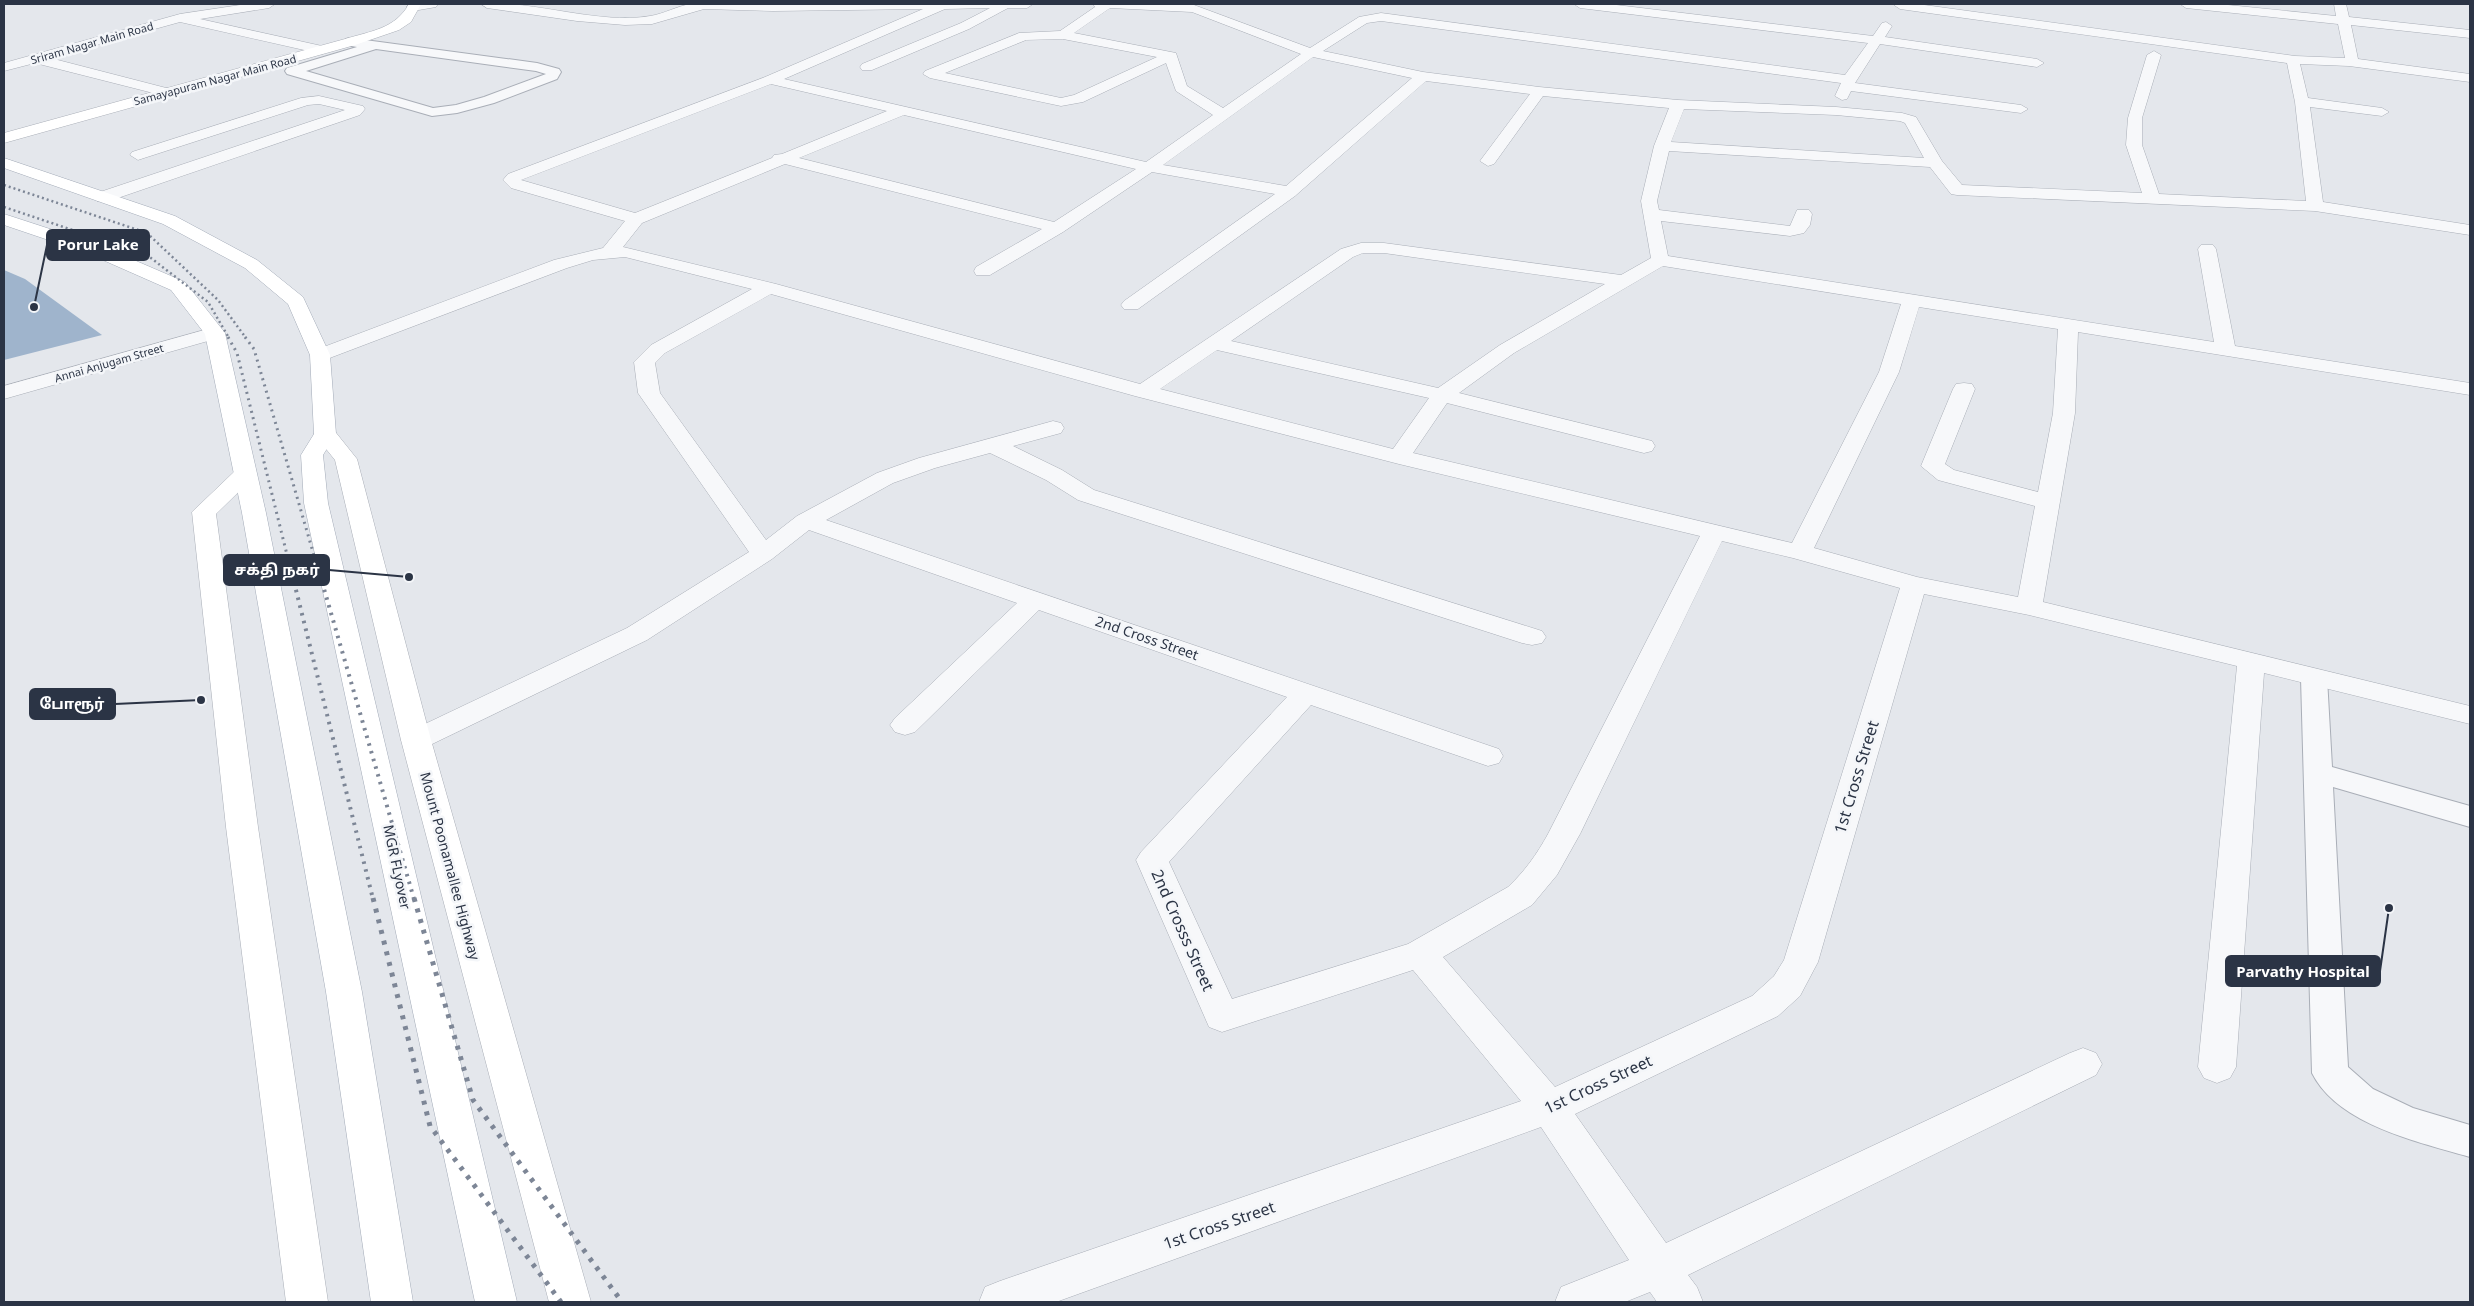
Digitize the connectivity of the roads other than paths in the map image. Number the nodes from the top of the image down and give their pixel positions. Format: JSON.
{"nodes":[{"id":1,"x":269,"y":4,"type":"edge"},
{"id":2,"x":432,"y":4,"type":"edge"},
{"id":3,"x":487,"y":4,"type":"edge"},
{"id":4,"x":1006,"y":4,"type":"edge"},
{"id":5,"x":1027,"y":4,"type":"edge"},
{"id":6,"x":1099,"y":4,"type":"edge"},
{"id":7,"x":1107,"y":4,"type":"edge"},
{"id":8,"x":1580,"y":4,"type":"edge"},
{"id":9,"x":2186,"y":4,"type":"edge"},
{"id":10,"x":2340,"y":4,"type":"edge"},
{"id":11,"x":414,"y":5,"type":"edge"},
{"id":12,"x":944,"y":5,"type":"edge"},
{"id":13,"x":1900,"y":5,"type":"edge"},
{"id":14,"x":180,"y":18,"type":"junction"},
{"id":15,"x":2344,"y":19,"type":"junction"},
{"id":16,"x":1868,"y":23,"type":"dead end"},
{"id":17,"x":1887,"y":26,"type":"junction"},
{"id":18,"x":2470,"y":34,"type":"edge"},
{"id":19,"x":1063,"y":35,"type":"junction"},
{"id":20,"x":1877,"y":40,"type":"junction"},
{"id":21,"x":350,"y":42,"type":"junction"},
{"id":22,"x":375,"y":45,"type":"junction"},
{"id":23,"x":322,"y":50,"type":"junction"},
{"id":24,"x":4,"y":51,"type":"edge"},
{"id":25,"x":1311,"y":53,"type":"junction"},
{"id":26,"x":1171,"y":56,"type":"junction"},
{"id":27,"x":2154,"y":56,"type":"dead end"},
{"id":28,"x":34,"y":58,"type":"junction"},
{"id":29,"x":2296,"y":60,"type":"junction"},
{"id":30,"x":2349,"y":62,"type":"junction"},
{"id":31,"x":2037,"y":63,"type":"dead end"},
{"id":32,"x":4,"y":67,"type":"edge"},
{"id":33,"x":867,"y":67,"type":"dead end"},
{"id":34,"x":1424,"y":76,"type":"junction"},
{"id":35,"x":2470,"y":78,"type":"edge"},
{"id":36,"x":770,"y":80,"type":"junction"},
{"id":37,"x":1848,"y":83,"type":"junction"},
{"id":38,"x":1538,"y":91,"type":"junction"},
{"id":39,"x":169,"y":93,"type":"junction"},
{"id":40,"x":2302,"y":102,"type":"junction"},
{"id":41,"x":1678,"y":104,"type":"junction"},
{"id":42,"x":901,"y":110,"type":"junction"},
{"id":43,"x":2021,"y":110,"type":"dead end"},
{"id":44,"x":1836,"y":111,"type":"junction"},
{"id":45,"x":2382,"y":112,"type":"dead end"},
{"id":46,"x":1223,"y":115,"type":"junction"},
{"id":47,"x":218,"y":130,"type":"junction"},
{"id":48,"x":4,"y":138,"type":"edge"},
{"id":49,"x":264,"y":143,"type":"junction"},
{"id":50,"x":1662,"y":146,"type":"junction"},
{"id":51,"x":138,"y":154,"type":"dead end"},
{"id":52,"x":780,"y":158,"type":"junction"},
{"id":53,"x":1488,"y":160,"type":"dead end"},
{"id":54,"x":4,"y":163,"type":"edge"},
{"id":55,"x":1934,"y":163,"type":"junction"},
{"id":56,"x":1149,"y":167,"type":"junction"},
{"id":57,"x":1289,"y":192,"type":"junction"},
{"id":58,"x":103,"y":197,"type":"junction"},
{"id":59,"x":2153,"y":200,"type":"junction"},
{"id":60,"x":2315,"y":206,"type":"junction"},
{"id":61,"x":1650,"y":214,"type":"junction"},
{"id":62,"x":1803,"y":214,"type":"dead end"},
{"id":63,"x":4,"y":219,"type":"edge"},
{"id":64,"x":636,"y":219,"type":"junction"},
{"id":65,"x":1057,"y":228,"type":"junction"},
{"id":66,"x":2470,"y":230,"type":"edge"},
{"id":67,"x":2207,"y":249,"type":"dead end"},
{"id":68,"x":610,"y":251,"type":"junction"},
{"id":69,"x":1660,"y":260,"type":"junction"},
{"id":70,"x":983,"y":271,"type":"dead end"},
{"id":71,"x":1624,"y":281,"type":"junction"},
{"id":72,"x":769,"y":288,"type":"junction"},
{"id":73,"x":1912,"y":300,"type":"junction"},
{"id":74,"x":1131,"y":304,"type":"dead end"},
{"id":75,"x":2068,"y":325,"type":"junction"},
{"id":76,"x":215,"y":333,"type":"junction"},
{"id":77,"x":1214,"y":343,"type":"junction"},
{"id":78,"x":2226,"y":350,"type":"junction"},
{"id":79,"x":320,"y":355,"type":"junction"},
{"id":80,"x":1964,"y":389,"type":"dead end"},
{"id":81,"x":2470,"y":389,"type":"edge"},
{"id":82,"x":1143,"y":391,"type":"junction"},
{"id":83,"x":4,"y":393,"type":"edge"},
{"id":84,"x":1442,"y":394,"type":"junction"},
{"id":85,"x":1053,"y":428,"type":"dead end"},
{"id":86,"x":325,"y":434,"type":"junction"},
{"id":87,"x":992,"y":445,"type":"junction"},
{"id":88,"x":1644,"y":446,"type":"dead end"},
{"id":89,"x":1399,"y":457,"type":"junction"},
{"id":90,"x":244,"y":475,"type":"junction"},
{"id":91,"x":2048,"y":502,"type":"junction"},
{"id":92,"x":806,"y":521,"type":"junction"},
{"id":93,"x":1714,"y":532,"type":"junction"},
{"id":94,"x":1800,"y":552,"type":"junction"},
{"id":95,"x":763,"y":554,"type":"junction"},
{"id":96,"x":1914,"y":584,"type":"junction"},
{"id":97,"x":1035,"y":600,"type":"junction"},
{"id":98,"x":2029,"y":607,"type":"junction"},
{"id":99,"x":1532,"y":637,"type":"dead end"},
{"id":100,"x":2251,"y":662,"type":"junction"},
{"id":101,"x":2314,"y":678,"type":"junction"},
{"id":102,"x":1306,"y":693,"type":"junction"},
{"id":103,"x":2470,"y":715,"type":"edge"},
{"id":104,"x":905,"y":725,"type":"dead end"},
{"id":105,"x":416,"y":740,"type":"junction"},
{"id":106,"x":1488,"y":756,"type":"dead end"},
{"id":107,"x":2319,"y":773,"type":"junction"},
{"id":108,"x":2470,"y":816,"type":"edge"},
{"id":109,"x":1420,"y":954,"type":"junction"},
{"id":110,"x":2083,"y":1064,"type":"dead end"},
{"id":111,"x":2217,"y":1067,"type":"dead end"},
{"id":112,"x":1549,"y":1108,"type":"junction"},
{"id":113,"x":2470,"y":1140,"type":"edge"},
{"id":114,"x":1658,"y":1268,"type":"junction"},
{"id":115,"x":307,"y":1302,"type":"edge"},
{"id":116,"x":392,"y":1302,"type":"edge"},
{"id":117,"x":496,"y":1302,"type":"edge"},
{"id":118,"x":570,"y":1302,"type":"edge"},
{"id":119,"x":1000,"y":1302,"type":"edge"},
{"id":120,"x":1576,"y":1302,"type":"edge"},
{"id":121,"x":1682,"y":1302,"type":"edge"}],
"edges":[{"from":1,"to":14,"type":"street","name":"Sriram Nagar Main Road"},
{"from":2,"to":11,"type":"street"},
{"from":3,"to":12,"type":"street"},
{"from":4,"to":5,"type":"street"},
{"from":4,"to":12,"type":"street"},
{"from":4,"to":33,"type":"street"},
{"from":6,"to":7,"type":"street"},
{"from":7,"to":19,"type":"street"},
{"from":7,"to":25,"type":"street"},
{"from":8,"to":20,"type":"street"},
{"from":9,"to":15,"type":"street"},
{"from":10,"to":15,"type":"street"},
{"from":11,"to":21,"type":"main road","name":"Samayapuram Nagar Main Road"},
{"from":12,"to":36,"type":"street"},
{"from":13,"to":17,"type":"street"},
{"from":13,"to":29,"type":"street"},
{"from":14,"to":23,"type":"street"},
{"from":14,"to":28,"type":"street","name":"Sriram Nagar Main Road"},
{"from":15,"to":18,"type":"street"},
{"from":15,"to":30,"type":"street"},
{"from":16,"to":17,"type":"street"},
{"from":17,"to":20,"type":"street"},
{"from":19,"to":26,"type":"street"},
{"from":19,"to":26,"type":"street"},
{"from":20,"to":31,"type":"street"},
{"from":20,"to":37,"type":"street"},
{"from":21,"to":22,"type":"lane"},
{"from":21,"to":23,"type":"main road","name":"Samayapuram Nagar Main Road"},
{"from":22,"to":22,"type":"lane"},
{"from":23,"to":39,"type":"main road","name":"Samayapuram Nagar Main Road"},
{"from":24,"to":28,"type":"street"},
{"from":25,"to":34,"type":"street"},
{"from":25,"to":37,"type":"street"},
{"from":25,"to":46,"type":"street"},
{"from":26,"to":46,"type":"street"},
{"from":27,"to":59,"type":"street"},
{"from":28,"to":32,"type":"street","name":"Sriram Nagar Main Road"},
{"from":28,"to":39,"type":"street"},
{"from":29,"to":30,"type":"street"},
{"from":29,"to":40,"type":"street"},
{"from":30,"to":35,"type":"street"},
{"from":34,"to":38,"type":"street"},
{"from":34,"to":57,"type":"street"},
{"from":36,"to":42,"type":"street"},
{"from":36,"to":64,"type":"street"},
{"from":37,"to":43,"type":"street"},
{"from":37,"to":44,"type":"street"},
{"from":38,"to":41,"type":"street"},
{"from":38,"to":53,"type":"street"},
{"from":39,"to":48,"type":"main road","name":"Samayapuram Nagar Main Road"},
{"from":40,"to":45,"type":"street"},
{"from":40,"to":60,"type":"street"},
{"from":41,"to":44,"type":"street"},
{"from":41,"to":50,"type":"street"},
{"from":42,"to":52,"type":"street"},
{"from":42,"to":56,"type":"street"},
{"from":44,"to":55,"type":"street"},
{"from":46,"to":56,"type":"street"},
{"from":47,"to":49,"type":"street"},
{"from":47,"to":49,"type":"street"},
{"from":47,"to":51,"type":"street"},
{"from":49,"to":58,"type":"street"},
{"from":50,"to":55,"type":"street"},
{"from":50,"to":61,"type":"street"},
{"from":52,"to":64,"type":"street"},
{"from":52,"to":65,"type":"street"},
{"from":54,"to":58,"type":"main road"},
{"from":55,"to":59,"type":"street"},
{"from":56,"to":57,"type":"street"},
{"from":56,"to":65,"type":"street"},
{"from":57,"to":74,"type":"street"},
{"from":58,"to":79,"type":"main road"},
{"from":59,"to":60,"type":"street"},
{"from":60,"to":66,"type":"street"},
{"from":61,"to":62,"type":"street"},
{"from":61,"to":69,"type":"street"},
{"from":63,"to":76,"type":"main road"},
{"from":64,"to":68,"type":"street"},
{"from":65,"to":70,"type":"street"},
{"from":67,"to":78,"type":"street"},
{"from":68,"to":72,"type":"street"},
{"from":68,"to":79,"type":"street"},
{"from":69,"to":71,"type":"street"},
{"from":69,"to":73,"type":"street"},
{"from":71,"to":77,"type":"street"},
{"from":71,"to":84,"type":"street"},
{"from":72,"to":82,"type":"street"},
{"from":72,"to":95,"type":"street"},
{"from":73,"to":75,"type":"street"},
{"from":73,"to":94,"type":"street"},
{"from":75,"to":78,"type":"street"},
{"from":75,"to":91,"type":"street"},
{"from":76,"to":83,"type":"street","name":"Annai Anjugam Street"},
{"from":76,"to":90,"type":"main road"},
{"from":77,"to":82,"type":"street"},
{"from":77,"to":84,"type":"street"},
{"from":78,"to":81,"type":"street"},
{"from":79,"to":86,"type":"main road"},
{"from":80,"to":91,"type":"street"},
{"from":82,"to":89,"type":"street"},
{"from":84,"to":88,"type":"street"},
{"from":84,"to":89,"type":"street"},
{"from":85,"to":87,"type":"street"},
{"from":86,"to":105,"type":"main road","name":"Mount Poonamallee Highway"},
{"from":86,"to":117,"type":"main road","name":"MGR FLyover"},
{"from":87,"to":92,"type":"street"},
{"from":87,"to":99,"type":"street"},
{"from":89,"to":93,"type":"street"},
{"from":90,"to":115,"type":"main road"},
{"from":90,"to":116,"type":"main road"},
{"from":91,"to":98,"type":"street"},
{"from":92,"to":95,"type":"street"},
{"from":92,"to":97,"type":"street","name":"2nd Cross Street"},
{"from":93,"to":94,"type":"street"},
{"from":93,"to":109,"type":"street"},
{"from":94,"to":96,"type":"street"},
{"from":95,"to":105,"type":"street"},
{"from":96,"to":98,"type":"street"},
{"from":96,"to":112,"type":"street","name":"1st Cross Street"},
{"from":97,"to":102,"type":"street","name":"2nd Cross Street"},
{"from":97,"to":104,"type":"street"},
{"from":98,"to":100,"type":"street"},
{"from":100,"to":101,"type":"street"},
{"from":100,"to":111,"type":"street"},
{"from":101,"to":103,"type":"street"},
{"from":101,"to":107,"type":"lane"},
{"from":102,"to":106,"type":"street","name":"2nd Cross Street"},
{"from":102,"to":109,"type":"street","name":"2nd Crosss Street"},
{"from":105,"to":118,"type":"main road","name":"Mount Poonamallee Highway"},
{"from":107,"to":108,"type":"lane"},
{"from":107,"to":113,"type":"lane"},
{"from":109,"to":112,"type":"street"},
{"from":110,"to":114,"type":"street"},
{"from":112,"to":114,"type":"street"},
{"from":112,"to":119,"type":"street","name":"1st Cross Street"},
{"from":114,"to":120,"type":"street"},
{"from":114,"to":121,"type":"street"}]}
